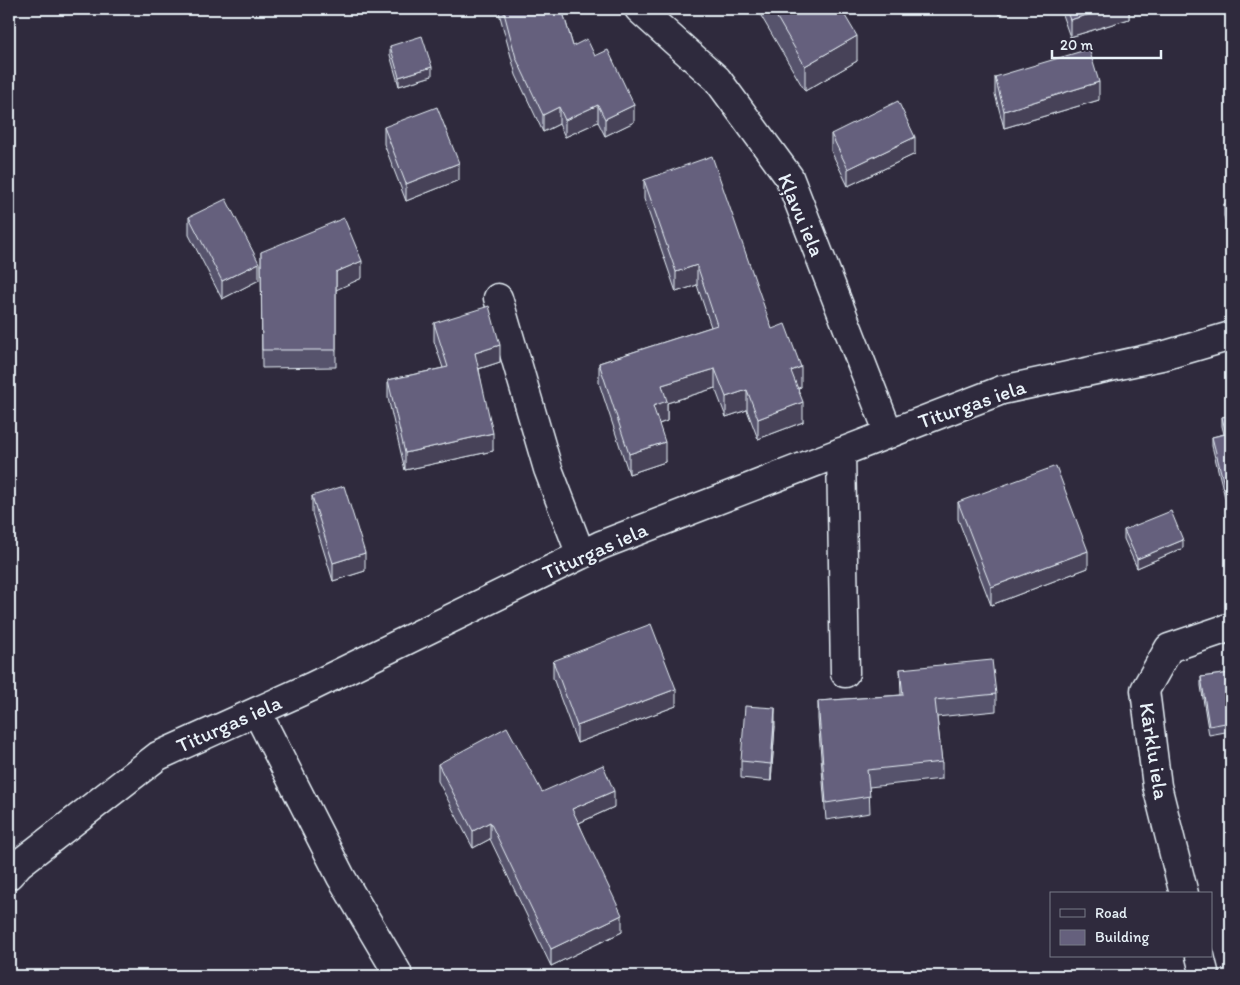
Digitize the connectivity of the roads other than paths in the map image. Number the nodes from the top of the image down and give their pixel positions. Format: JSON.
{"nodes":[{"id":1,"x":639,"y":9,"type":"edge"},
{"id":2,"x":498,"y":298,"type":"dead end"},
{"id":3,"x":1231,"y":336,"type":"edge"},
{"id":4,"x":889,"y":434,"type":"junction"},
{"id":5,"x":841,"y":452,"type":"junction"},
{"id":6,"x":580,"y":555,"type":"junction"},
{"id":7,"x":1231,"y":628,"type":"edge"},
{"id":8,"x":845,"y":673,"type":"dead end"},
{"id":9,"x":256,"y":712,"type":"junction"},
{"id":10,"x":9,"y":875,"type":"edge"},
{"id":11,"x":1184,"y":892,"type":"edge"},
{"id":12,"x":1200,"y":958,"type":"edge"},
{"id":13,"x":397,"y":972,"type":"dead end"},
{"id":14,"x":1205,"y":976,"type":"edge"}],
"edges":[{"from":1,"to":4,"type":"street","name":"Kļavu iela"},
{"from":2,"to":6,"type":"street"},
{"from":3,"to":4,"type":"street","name":"Titurgas iela"},
{"from":4,"to":5,"type":"street","name":"Titurgas iela"},
{"from":5,"to":6,"type":"street","name":"Titurgas iela"},
{"from":5,"to":8,"type":"street"},
{"from":6,"to":9,"type":"street","name":"Titurgas iela"},
{"from":7,"to":11,"type":"street","name":"Kārklu iela"},
{"from":9,"to":10,"type":"street","name":"Titurgas iela"},
{"from":9,"to":13,"type":"street"},
{"from":12,"to":14,"type":"street"}]}
